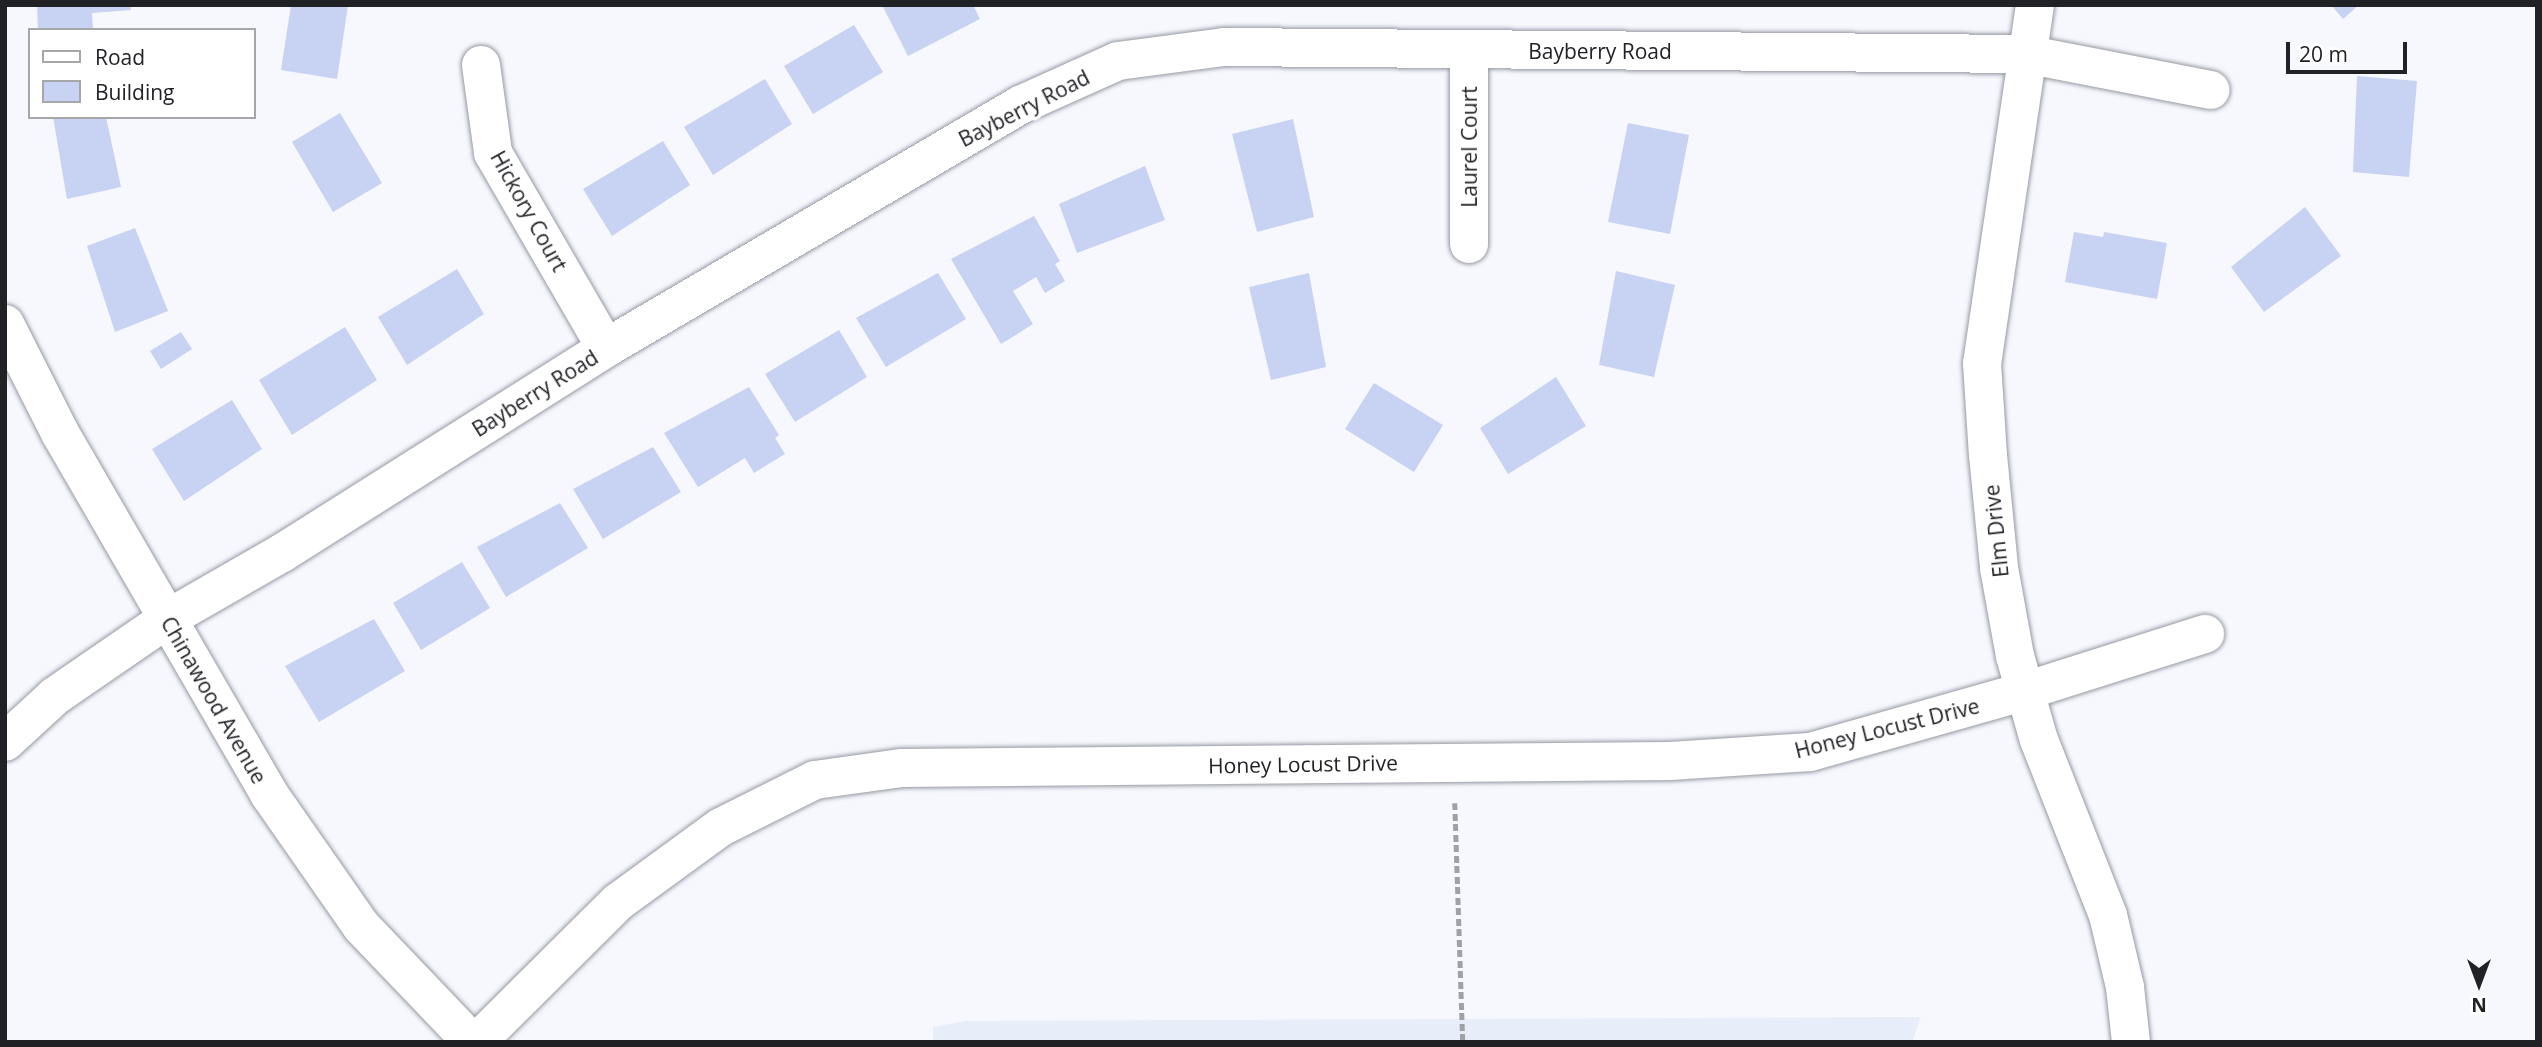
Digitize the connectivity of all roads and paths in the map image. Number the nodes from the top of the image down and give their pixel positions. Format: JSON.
{"nodes":[{"id":1,"x":2035,"y":5,"type":"edge"},
{"id":2,"x":1469,"y":50,"type":"junction"},
{"id":3,"x":2025,"y":54,"type":"junction"},
{"id":4,"x":481,"y":65,"type":"dead end"},
{"id":5,"x":2211,"y":90,"type":"dead end"},
{"id":6,"x":1469,"y":244,"type":"dead end"},
{"id":7,"x":5,"y":324,"type":"edge"},
{"id":8,"x":606,"y":348,"type":"junction"},
{"id":9,"x":167,"y":620,"type":"junction"},
{"id":10,"x":2205,"y":634,"type":"dead end"},
{"id":11,"x":2025,"y":691,"type":"junction"},
{"id":12,"x":5,"y":742,"type":"edge"},
{"id":13,"x":1455,"y":792,"type":"dead end"},
{"id":14,"x":474,"y":1042,"type":"edge"},
{"id":15,"x":1463,"y":1042,"type":"edge"},
{"id":16,"x":2130,"y":1042,"type":"edge"}],
"edges":[{"from":1,"to":3,"type":"street","name":"Elm Drive"},
{"from":2,"to":3,"type":"street","name":"Bayberry Road"},
{"from":2,"to":6,"type":"street","name":"Laurel Court"},
{"from":2,"to":8,"type":"street","name":"Bayberry Road"},
{"from":3,"to":5,"type":"street","name":"Bayberry Road"},
{"from":3,"to":11,"type":"street","name":"Elm Drive"},
{"from":4,"to":8,"type":"street","name":"Hickory Court"},
{"from":7,"to":9,"type":"street","name":"Chinawood Avenue"},
{"from":8,"to":9,"type":"street","name":"Bayberry Road"},
{"from":9,"to":12,"type":"street","name":"Bayberry Road"},
{"from":9,"to":14,"type":"street","name":"Chinawood Avenue"},
{"from":10,"to":11,"type":"street","name":"Honey Locust Drive"},
{"from":11,"to":14,"type":"street","name":"Honey Locust Drive"},
{"from":11,"to":16,"type":"street","name":"Elm Drive"},
{"from":13,"to":15,"type":"path"}]}
